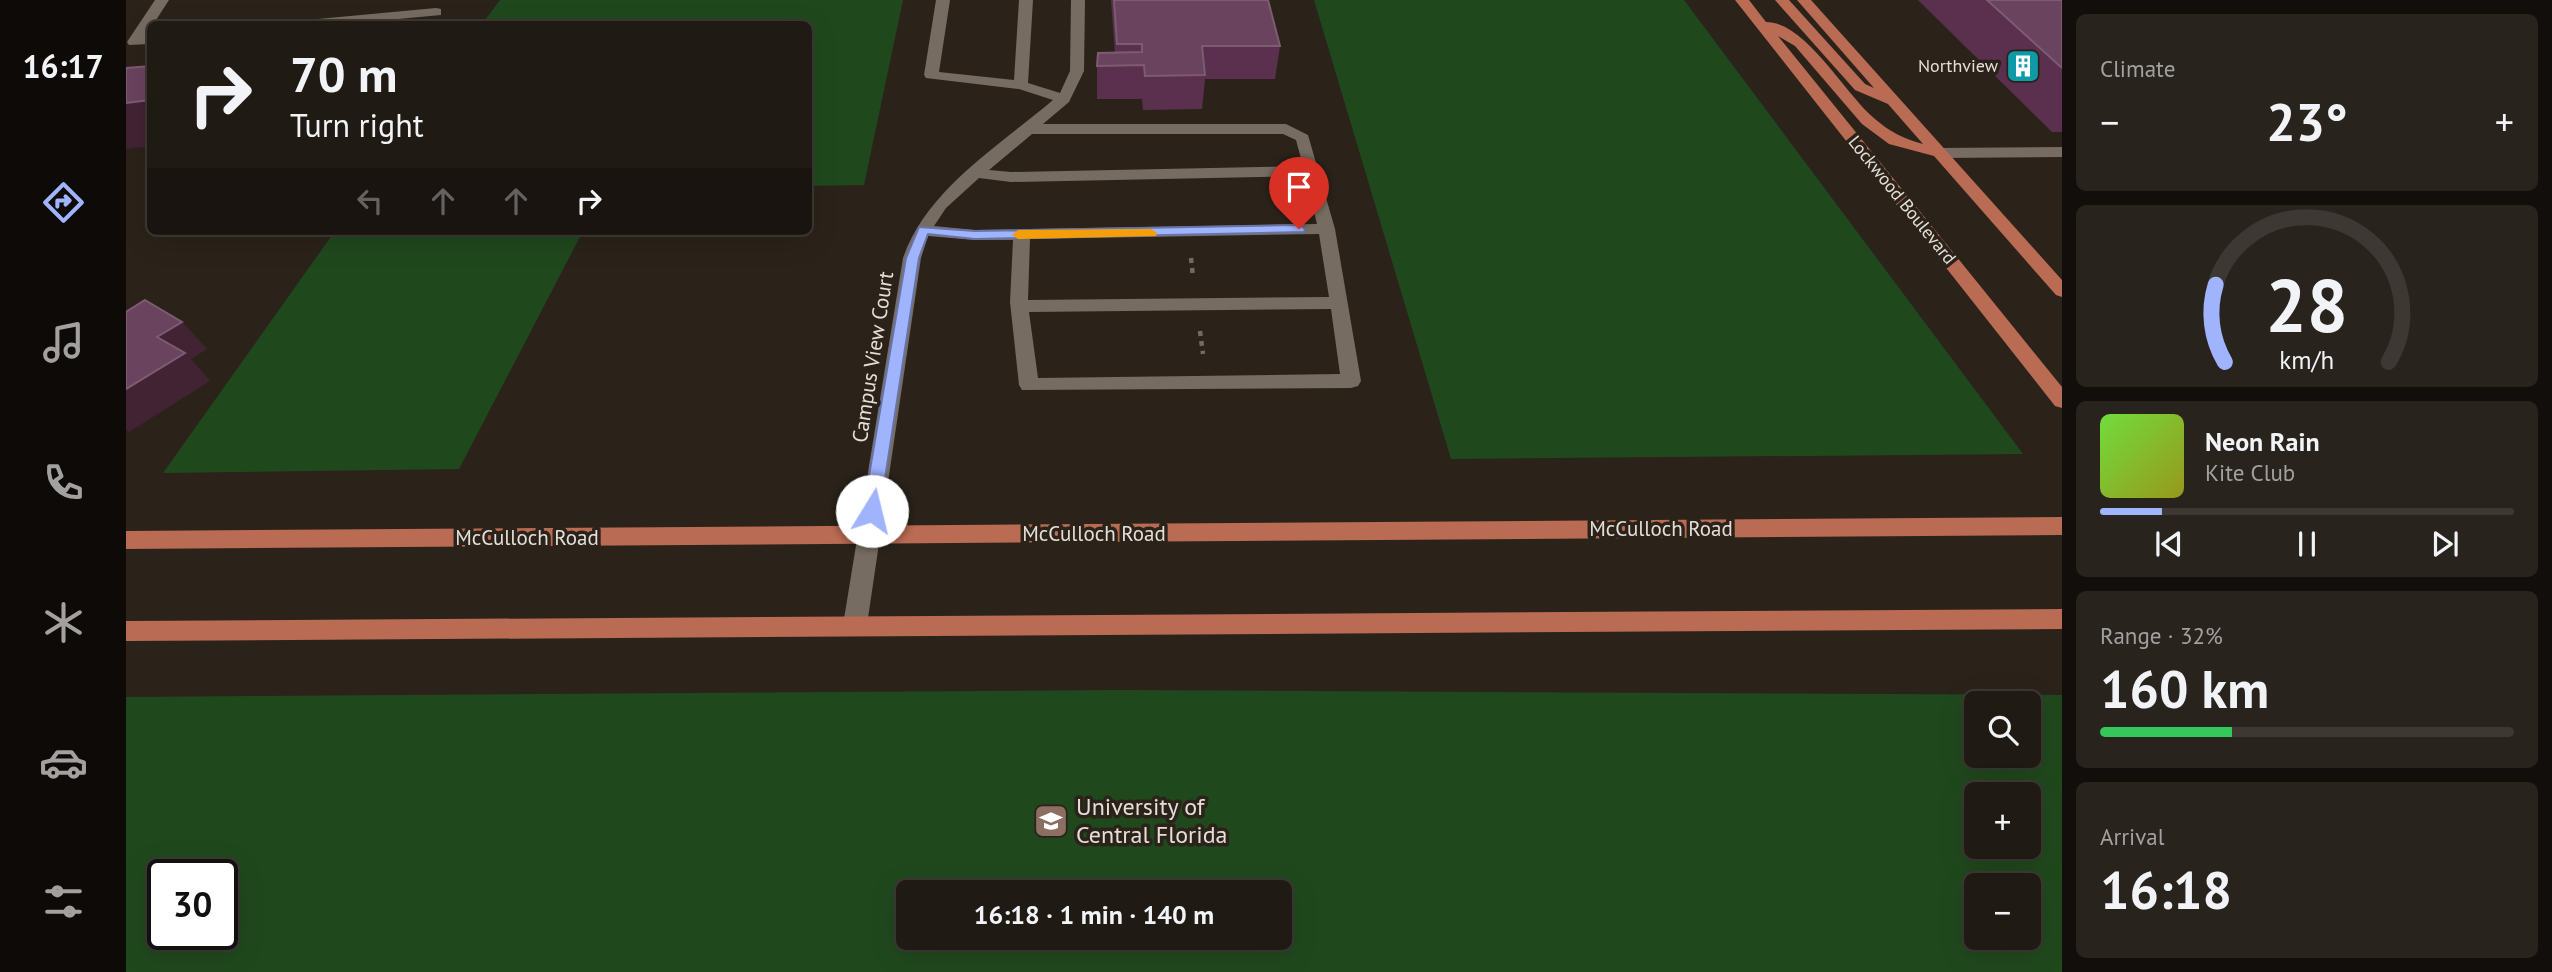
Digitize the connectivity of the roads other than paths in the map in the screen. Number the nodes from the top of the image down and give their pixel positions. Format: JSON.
{"nodes":[{"id":1,"x":162,"y":0,"type":"edge"},
{"id":2,"x":943,"y":0,"type":"edge"},
{"id":3,"x":1026,"y":0,"type":"edge"},
{"id":4,"x":1078,"y":0,"type":"edge"},
{"id":5,"x":1742,"y":0,"type":"edge"},
{"id":6,"x":1782,"y":0,"type":"edge"},
{"id":7,"x":1804,"y":0,"type":"edge"},
{"id":8,"x":440,"y":6,"type":"edge"},
{"id":9,"x":1758,"y":19,"type":"junction"},
{"id":10,"x":148,"y":21,"type":"edge"},
{"id":11,"x":329,"y":21,"type":"edge"},
{"id":12,"x":428,"y":21,"type":"edge"},
{"id":13,"x":147,"y":22,"type":"edge"},
{"id":14,"x":147,"y":41,"type":"edge"},
{"id":15,"x":130,"y":47,"type":"edge"},
{"id":16,"x":1021,"y":85,"type":"junction"},
{"id":17,"x":1064,"y":99,"type":"junction"},
{"id":18,"x":1898,"y":106,"type":"junction"},
{"id":19,"x":1029,"y":129,"type":"junction"},
{"id":20,"x":2062,"y":152,"type":"edge"},
{"id":21,"x":1939,"y":153,"type":"junction"},
{"id":22,"x":1312,"y":171,"type":"junction"},
{"id":23,"x":976,"y":173,"type":"junction"},
{"id":24,"x":1327,"y":229,"type":"junction"},
{"id":25,"x":923,"y":230,"type":"junction"},
{"id":26,"x":1022,"y":234,"type":"junction"},
{"id":27,"x":2062,"y":291,"type":"edge"},
{"id":28,"x":1339,"y":303,"type":"junction"},
{"id":29,"x":1020,"y":306,"type":"junction"},
{"id":30,"x":2062,"y":401,"type":"edge"},
{"id":31,"x":2062,"y":526,"type":"edge"},
{"id":32,"x":867,"y":536,"type":"junction"},
{"id":33,"x":126,"y":540,"type":"edge"},
{"id":34,"x":2062,"y":619,"type":"edge"},
{"id":35,"x":855,"y":625,"type":"junction"},
{"id":36,"x":126,"y":631,"type":"edge"}],
"edges":[{"from":1,"to":10,"type":"street"},
{"from":2,"to":16,"type":"street"},
{"from":3,"to":16,"type":"street"},
{"from":4,"to":17,"type":"street","name":"Campus View Court"},
{"from":5,"to":9,"type":"main road","name":"Lockwood Boulevard"},
{"from":6,"to":18,"type":"main road"},
{"from":7,"to":18,"type":"main road"},
{"from":8,"to":11,"type":"street"},
{"from":8,"to":12,"type":"street"},
{"from":9,"to":21,"type":"main road"},
{"from":9,"to":30,"type":"main road","name":"Lockwood Boulevard"},
{"from":13,"to":15,"type":"street"},
{"from":14,"to":15,"type":"street"},
{"from":16,"to":17,"type":"street"},
{"from":17,"to":19,"type":"street","name":"Campus View Court"},
{"from":18,"to":21,"type":"main road"},
{"from":19,"to":22,"type":"street"},
{"from":19,"to":23,"type":"street","name":"Campus View Court"},
{"from":20,"to":21,"type":"street"},
{"from":21,"to":27,"type":"main road"},
{"from":22,"to":23,"type":"street"},
{"from":22,"to":24,"type":"street"},
{"from":23,"to":25,"type":"street","name":"Campus View Court"},
{"from":24,"to":26,"type":"street"},
{"from":24,"to":28,"type":"street"},
{"from":25,"to":26,"type":"street"},
{"from":25,"to":32,"type":"street","name":"Campus View Court"},
{"from":26,"to":29,"type":"street"},
{"from":28,"to":29,"type":"street"},
{"from":28,"to":29,"type":"street"},
{"from":31,"to":32,"type":"main road","name":"McCulloch Road"},
{"from":32,"to":33,"type":"main road","name":"McCulloch Road"},
{"from":32,"to":35,"type":"street","name":"Campus View Court"},
{"from":34,"to":35,"type":"main road"},
{"from":35,"to":36,"type":"main road"}]}
